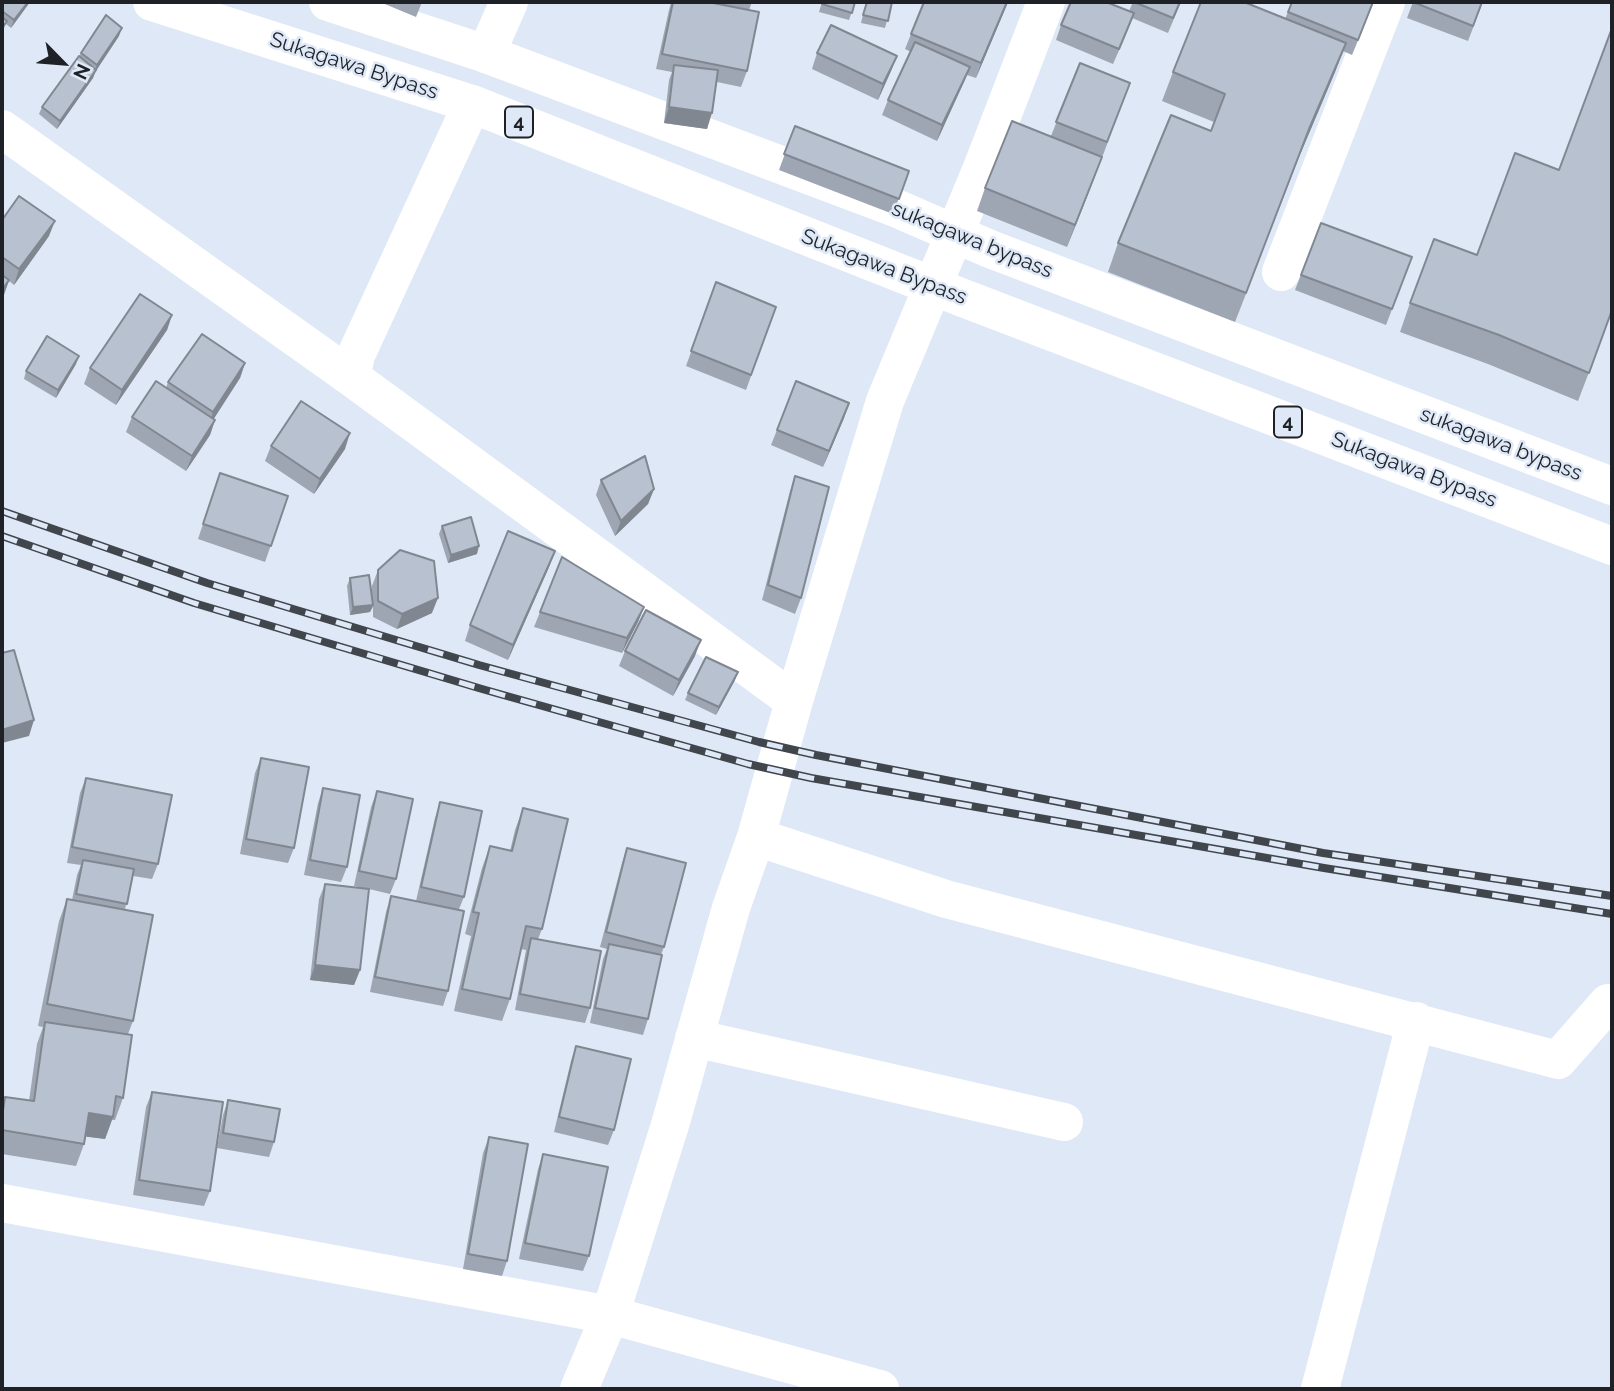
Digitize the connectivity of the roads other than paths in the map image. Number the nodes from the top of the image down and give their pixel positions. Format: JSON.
{"nodes":[{"id":1,"x":152,"y":2,"type":"edge"},
{"id":2,"x":328,"y":2,"type":"edge"},
{"id":3,"x":509,"y":2,"type":"edge"},
{"id":4,"x":1046,"y":2,"type":"edge"},
{"id":5,"x":1386,"y":2,"type":"edge"},
{"id":6,"x":486,"y":54,"type":"junction"},
{"id":7,"x":472,"y":104,"type":"junction"},
{"id":8,"x":2,"y":129,"type":"edge"},
{"id":9,"x":1281,"y":272,"type":"dead end"},
{"id":10,"x":351,"y":377,"type":"junction"},
{"id":11,"x":1612,"y":486,"type":"edge"},
{"id":12,"x":1612,"y":546,"type":"edge"},
{"id":13,"x":794,"y":701,"type":"junction"},
{"id":14,"x":756,"y":837,"type":"junction"},
{"id":15,"x":1612,"y":1004,"type":"edge"},
{"id":16,"x":1416,"y":1021,"type":"junction"},
{"id":17,"x":694,"y":1038,"type":"junction"},
{"id":18,"x":1064,"y":1122,"type":"dead end"},
{"id":19,"x":2,"y":1203,"type":"edge"},
{"id":20,"x":610,"y":1315,"type":"junction"},
{"id":21,"x":579,"y":1389,"type":"edge"},
{"id":22,"x":880,"y":1389,"type":"edge"},
{"id":23,"x":1320,"y":1389,"type":"edge"}],
"edges":[{"from":1,"to":7,"type":"main road","name":"Sukagawa Bypass","number":"4"},
{"from":2,"to":6,"type":"main road","name":"sukagawa bypass"},
{"from":3,"to":6,"type":"main road"},
{"from":4,"to":13,"type":"main road"},
{"from":5,"to":9,"type":"main road"},
{"from":6,"to":11,"type":"main road","name":"sukagawa bypass"},
{"from":7,"to":10,"type":"main road"},
{"from":7,"to":12,"type":"main road","name":"Sukagawa Bypass","number":"4"},
{"from":8,"to":10,"type":"main road"},
{"from":10,"to":13,"type":"main road"},
{"from":13,"to":14,"type":"main road"},
{"from":14,"to":16,"type":"main road"},
{"from":14,"to":17,"type":"main road"},
{"from":15,"to":16,"type":"main road"},
{"from":16,"to":23,"type":"main road"},
{"from":17,"to":18,"type":"main road"},
{"from":17,"to":20,"type":"main road"},
{"from":19,"to":20,"type":"main road"},
{"from":20,"to":21,"type":"main road"},
{"from":20,"to":22,"type":"main road"}]}
